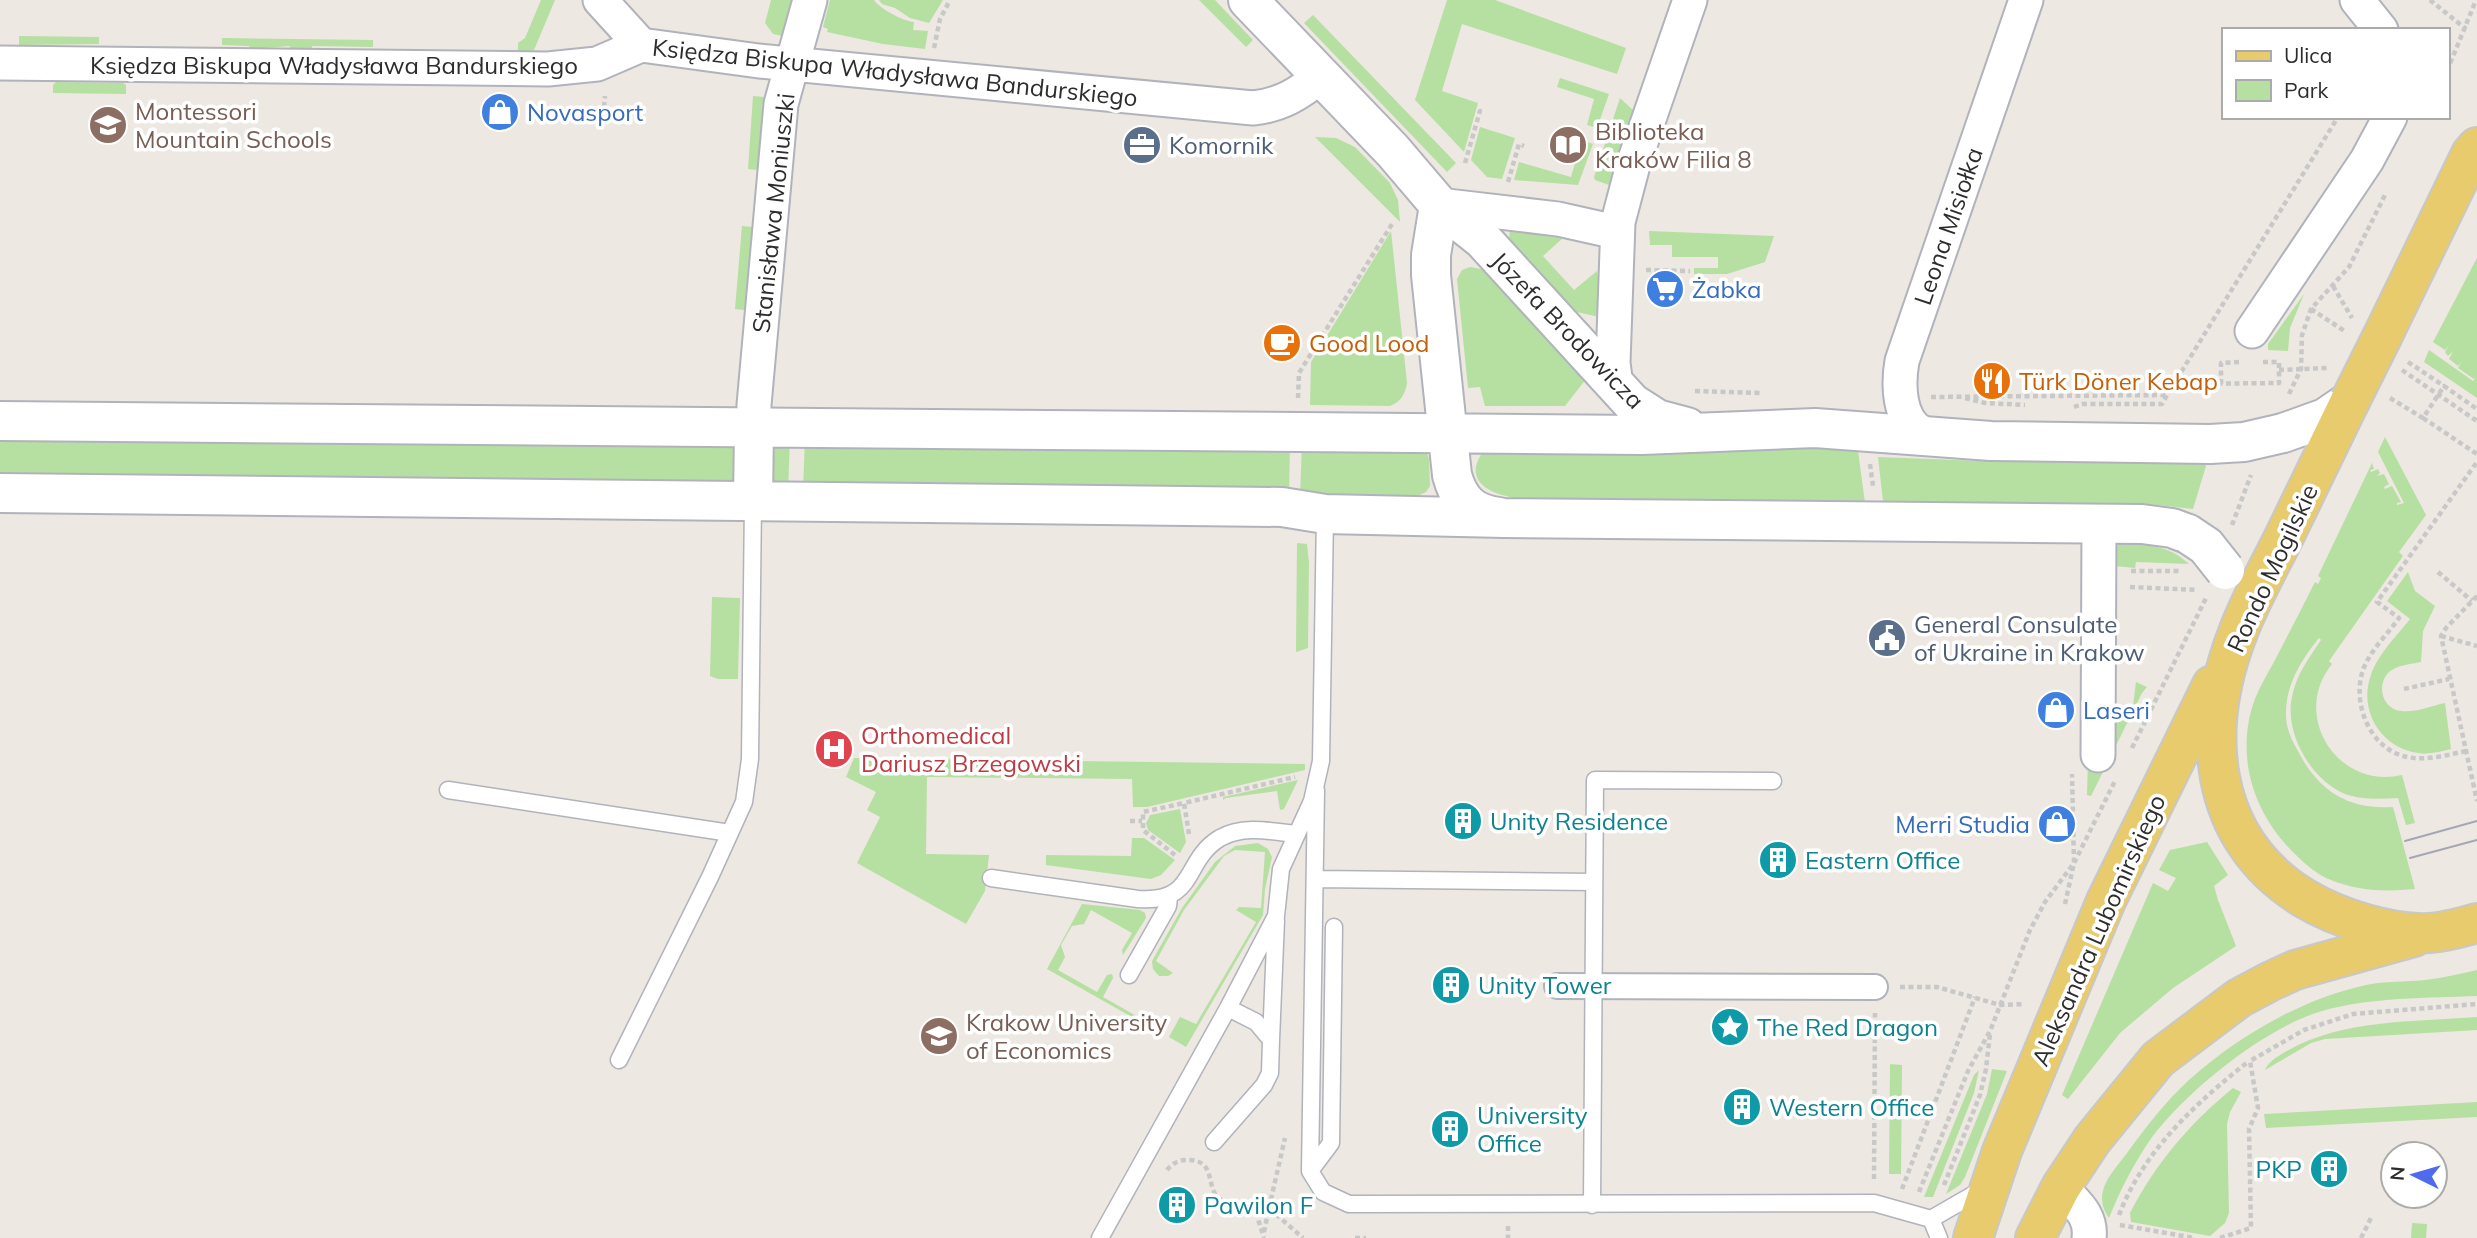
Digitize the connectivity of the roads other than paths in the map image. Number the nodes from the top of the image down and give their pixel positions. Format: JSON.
{"nodes":[{"id":1,"x":600,"y":0,"type":"edge"},
{"id":2,"x":810,"y":0,"type":"edge"},
{"id":3,"x":1248,"y":0,"type":"edge"},
{"id":4,"x":1690,"y":0,"type":"edge"},
{"id":5,"x":2026,"y":0,"type":"edge"},
{"id":6,"x":641,"y":44,"type":"junction"},
{"id":7,"x":0,"y":63,"type":"edge"},
{"id":8,"x":792,"y":64,"type":"junction"},
{"id":9,"x":1322,"y":75,"type":"junction"},
{"id":10,"x":2389,"y":119,"type":"edge"},
{"id":11,"x":2477,"y":147,"type":"edge"},
{"id":12,"x":1439,"y":205,"type":"junction"},
{"id":13,"x":1616,"y":232,"type":"junction"},
{"id":14,"x":2250,"y":352,"type":"road end"},
{"id":15,"x":1616,"y":386,"type":"junction"},
{"id":16,"x":2350,"y":401,"type":"junction"},
{"id":17,"x":0,"y":421,"type":"edge"},
{"id":18,"x":754,"y":429,"type":"junction"},
{"id":19,"x":1709,"y":432,"type":"junction"},
{"id":20,"x":1447,"y":433,"type":"junction"},
{"id":21,"x":1938,"y":438,"type":"junction"},
{"id":22,"x":0,"y":493,"type":"edge"},
{"id":23,"x":753,"y":501,"type":"junction"},
{"id":24,"x":1325,"y":514,"type":"junction"},
{"id":25,"x":1506,"y":518,"type":"junction"},
{"id":26,"x":2099,"y":524,"type":"junction"},
{"id":27,"x":2239,"y":630,"type":"junction"},
{"id":28,"x":2115,"y":761,"type":"road end"},
{"id":29,"x":1773,"y":780,"type":"dead end"},
{"id":30,"x":449,"y":790,"type":"dead end"},
{"id":31,"x":1316,"y":790,"type":"junction"},
{"id":32,"x":730,"y":833,"type":"junction"},
{"id":33,"x":1295,"y":834,"type":"junction"},
{"id":34,"x":991,"y":878,"type":"dead end"},
{"id":35,"x":1315,"y":879,"type":"junction"},
{"id":36,"x":1594,"y":882,"type":"junction"},
{"id":37,"x":1169,"y":897,"type":"junction"},
{"id":38,"x":1276,"y":916,"type":"junction"},
{"id":39,"x":2477,"y":923,"type":"edge"},
{"id":40,"x":1334,"y":928,"type":"dead end"},
{"id":41,"x":2430,"y":933,"type":"junction"},
{"id":42,"x":1129,"y":975,"type":"dead end"},
{"id":43,"x":1557,"y":986,"type":"dead end"},
{"id":44,"x":1594,"y":986,"type":"junction"},
{"id":45,"x":1883,"y":987,"type":"road end"},
{"id":46,"x":1228,"y":1008,"type":"junction"},
{"id":47,"x":1271,"y":1040,"type":"junction"},
{"id":48,"x":619,"y":1060,"type":"dead end"},
{"id":49,"x":1214,"y":1142,"type":"dead end"},
{"id":50,"x":1310,"y":1171,"type":"junction"},
{"id":51,"x":1992,"y":1183,"type":"junction"},
{"id":52,"x":2062,"y":1187,"type":"junction"},
{"id":53,"x":1592,"y":1205,"type":"junction"},
{"id":54,"x":1931,"y":1219,"type":"junction"},
{"id":55,"x":2106,"y":1230,"type":"edge"},
{"id":56,"x":1100,"y":1238,"type":"edge"},
{"id":57,"x":1939,"y":1238,"type":"edge"},
{"id":58,"x":1973,"y":1238,"type":"edge"},
{"id":59,"x":2035,"y":1238,"type":"edge"}],
"edges":[{"from":1,"to":6,"type":"street"},
{"from":2,"to":8,"type":"street","name":"Stanisława Moniuszki"},
{"from":3,"to":9,"type":"street","name":"Józefa Brodowicza"},
{"from":4,"to":13,"type":"street"},
{"from":5,"to":21,"type":"street","name":"Leona Misiołka"},
{"from":6,"to":7,"type":"street","name":"Księdza Biskupa Władysława Bandurskiego"},
{"from":6,"to":8,"type":"street","name":"Księdza Biskupa Władysława Bandurskiego"},
{"from":8,"to":9,"type":"street","name":"Księdza Biskupa Władysława Bandurskiego"},
{"from":8,"to":18,"type":"street","name":"Stanisława Moniuszki"},
{"from":9,"to":12,"type":"street","name":"Józefa Brodowicza"},
{"from":10,"to":14,"type":"street"},
{"from":11,"to":16,"type":"main road","name":"Rondo Mogilskie","bridge":true},
{"from":12,"to":13,"type":"street"},
{"from":12,"to":15,"type":"street","name":"Józefa Brodowicza"},
{"from":12,"to":20,"type":"street"},
{"from":13,"to":15,"type":"street"},
{"from":15,"to":19,"type":"street","name":"Józefa Brodowicza"},
{"from":16,"to":21,"type":"street","bridge":true},
{"from":16,"to":27,"type":"main road","name":"Rondo Mogilskie"},
{"from":17,"to":18,"type":"street"},
{"from":18,"to":20,"type":"street"},
{"from":18,"to":23,"type":"street"},
{"from":19,"to":20,"type":"street"},
{"from":19,"to":21,"type":"street"},
{"from":20,"to":25,"type":"street"},
{"from":22,"to":23,"type":"street"},
{"from":23,"to":24,"type":"street"},
{"from":23,"to":32,"type":"lane"},
{"from":24,"to":25,"type":"street"},
{"from":24,"to":31,"type":"lane"},
{"from":25,"to":26,"type":"street"},
{"from":26,"to":27,"type":"street","bridge":true},
{"from":26,"to":28,"type":"street"},
{"from":27,"to":41,"type":"main road","name":"Rondo Mogilskie"},
{"from":27,"to":51,"type":"main road","name":"Aleksandra Lubomirskiego"},
{"from":29,"to":36,"type":"lane"},
{"from":30,"to":32,"type":"lane"},
{"from":31,"to":33,"type":"lane"},
{"from":31,"to":35,"type":"lane"},
{"from":32,"to":48,"type":"lane"},
{"from":33,"to":37,"type":"lane"},
{"from":33,"to":38,"type":"lane"},
{"from":34,"to":37,"type":"lane"},
{"from":35,"to":36,"type":"lane"},
{"from":35,"to":50,"type":"lane"},
{"from":36,"to":44,"type":"lane"},
{"from":37,"to":42,"type":"lane"},
{"from":38,"to":46,"type":"lane"},
{"from":38,"to":47,"type":"lane"},
{"from":39,"to":41,"type":"main road","name":"Rondo Mogilskie"},
{"from":40,"to":50,"type":"lane"},
{"from":41,"to":52,"type":"main road"},
{"from":43,"to":44,"type":"street"},
{"from":44,"to":45,"type":"street"},
{"from":44,"to":53,"type":"lane"},
{"from":46,"to":47,"type":"lane"},
{"from":46,"to":56,"type":"lane"},
{"from":47,"to":49,"type":"lane"},
{"from":50,"to":53,"type":"lane"},
{"from":51,"to":54,"type":"lane"},
{"from":51,"to":58,"type":"main road","name":"Aleksandra Lubomirskiego"},
{"from":52,"to":55,"type":"street"},
{"from":52,"to":59,"type":"main road"},
{"from":53,"to":54,"type":"lane"},
{"from":54,"to":57,"type":"lane"}]}
